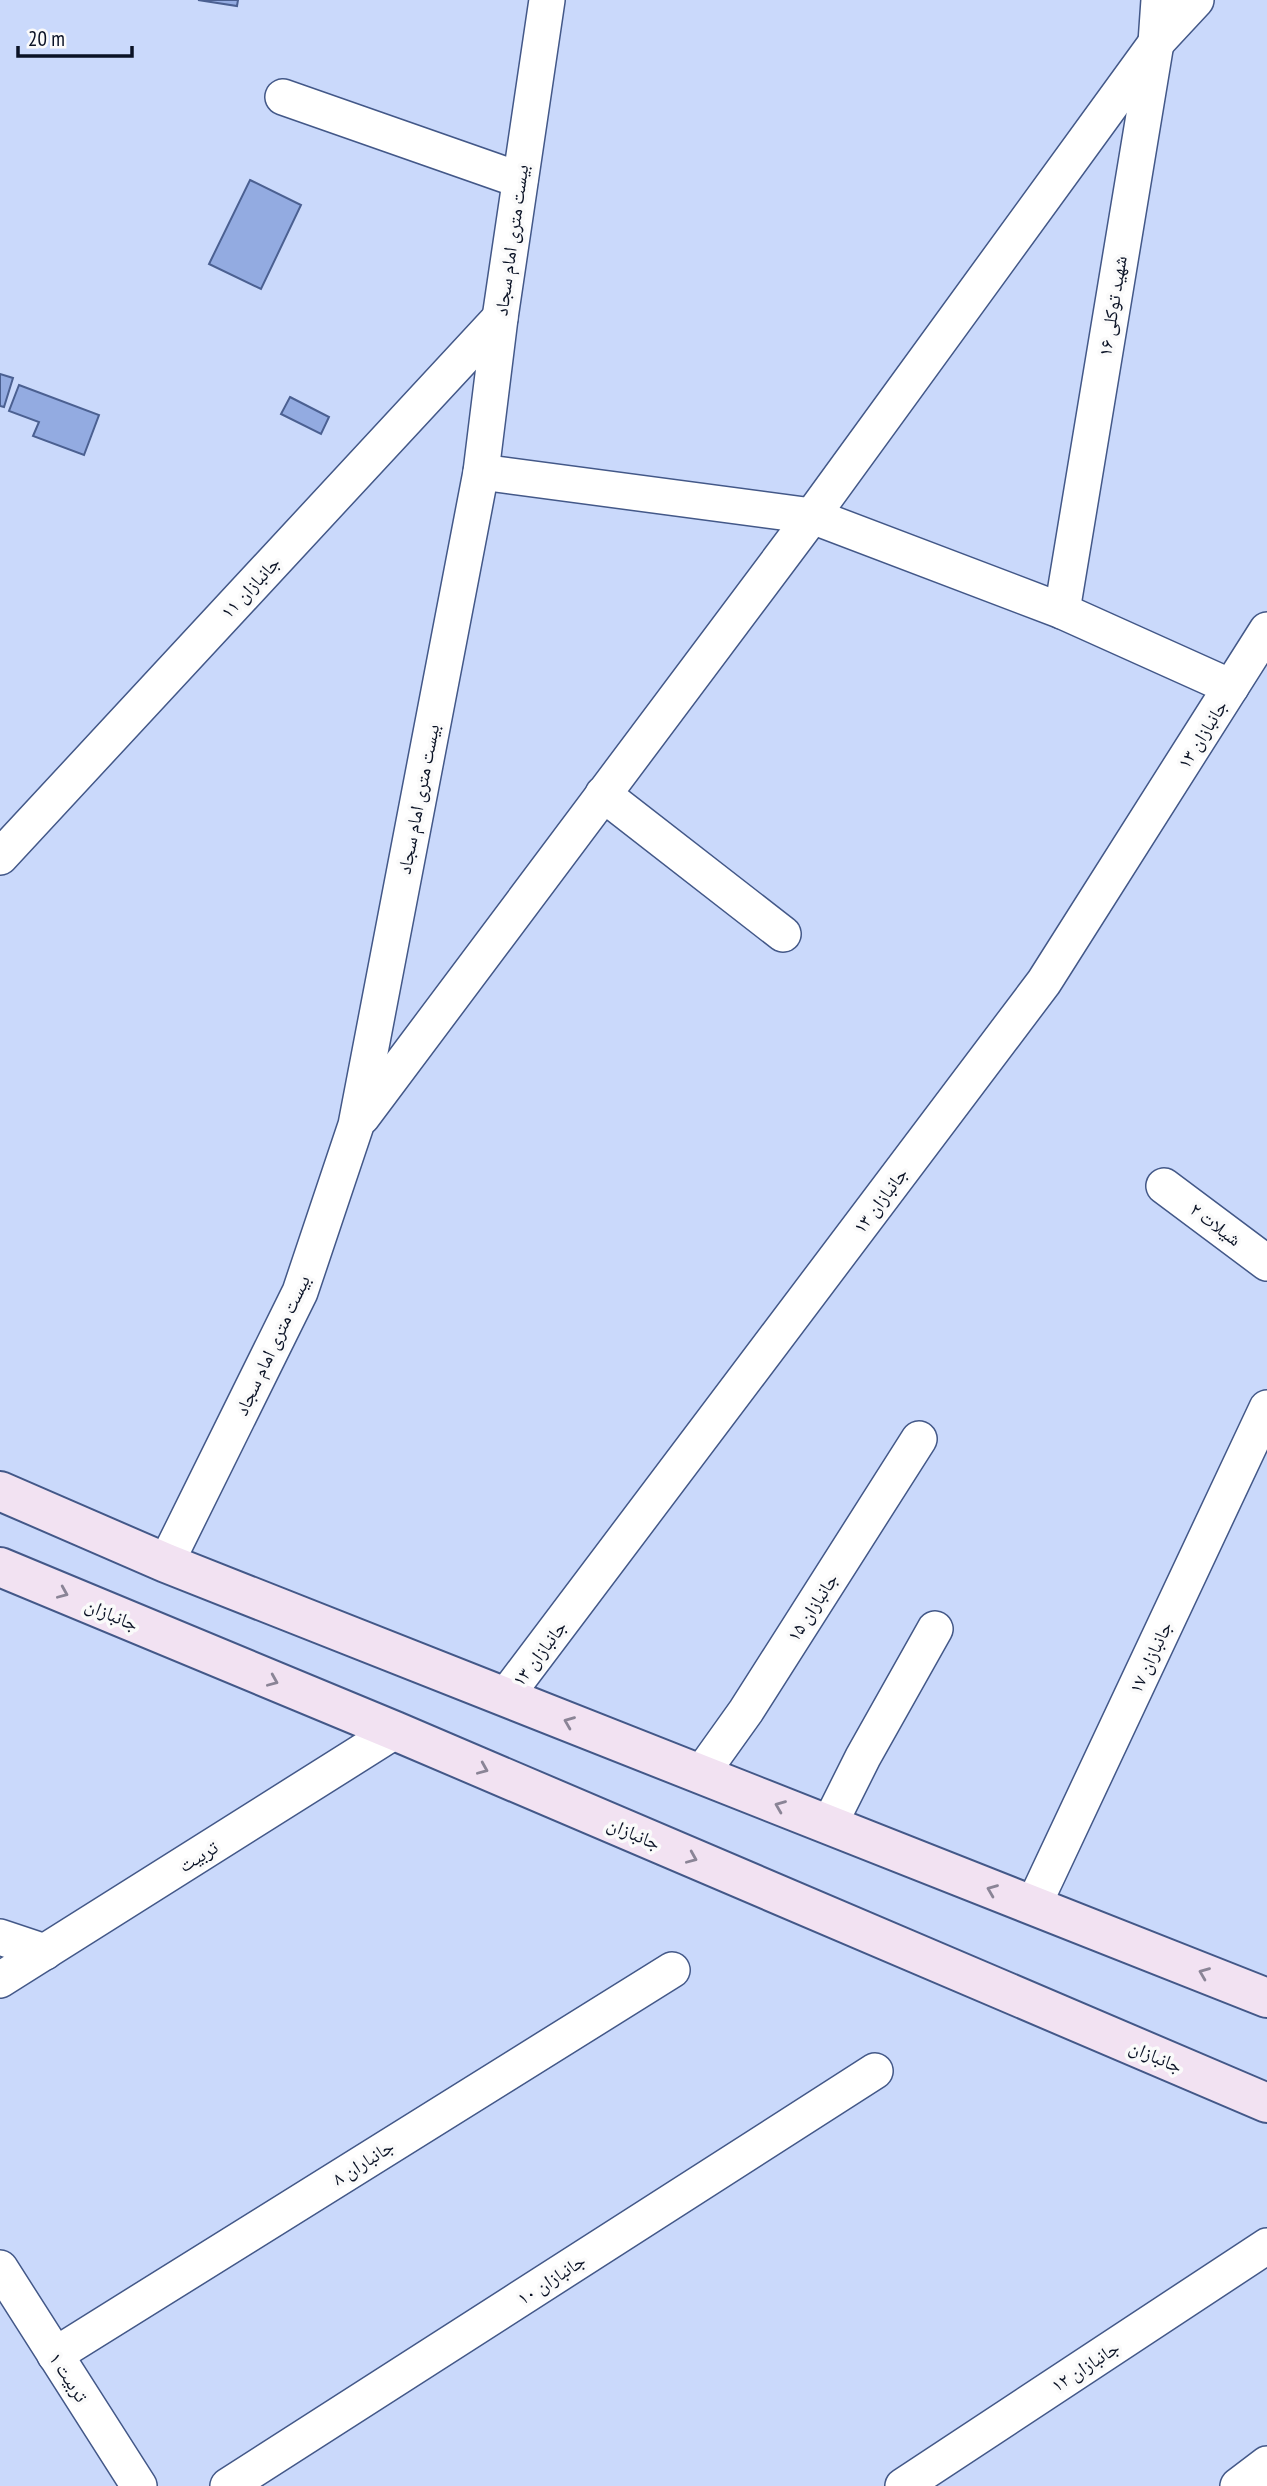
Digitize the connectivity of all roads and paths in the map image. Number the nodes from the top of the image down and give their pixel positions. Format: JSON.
{"nodes":[{"id":1,"x":547,"y":0,"type":"edge"},
{"id":2,"x":1159,"y":0,"type":"edge"},
{"id":3,"x":1196,"y":0,"type":"edge"},
{"id":4,"x":1156,"y":43,"type":"junction"},
{"id":5,"x":283,"y":97,"type":"dead end"},
{"id":6,"x":520,"y":180,"type":"junction"},
{"id":7,"x":500,"y":318,"type":"junction"},
{"id":8,"x":481,"y":472,"type":"junction"},
{"id":9,"x":812,"y":516,"type":"junction"},
{"id":10,"x":1062,"y":611,"type":"junction"},
{"id":11,"x":1267,"y":630,"type":"edge"},
{"id":12,"x":1231,"y":687,"type":"junction"},
{"id":13,"x":603,"y":794,"type":"junction"},
{"id":14,"x":0,"y":857,"type":"edge"},
{"id":15,"x":783,"y":934,"type":"dead end"},
{"id":16,"x":356,"y":1125,"type":"junction"},
{"id":17,"x":1164,"y":1186,"type":"dead end"},
{"id":18,"x":1267,"y":1263,"type":"edge"},
{"id":19,"x":1267,"y":1408,"type":"edge"},
{"id":20,"x":919,"y":1439,"type":"dead end"},
{"id":21,"x":0,"y":1491,"type":"edge"},
{"id":22,"x":166,"y":1563,"type":"junction"},
{"id":23,"x":0,"y":1567,"type":"edge"},
{"id":24,"x":936,"y":1629,"type":"dead end"},
{"id":25,"x":505,"y":1697,"type":"junction"},
{"id":26,"x":395,"y":1731,"type":"junction"},
{"id":27,"x":701,"y":1774,"type":"junction"},
{"id":28,"x":829,"y":1825,"type":"junction"},
{"id":29,"x":1033,"y":1906,"type":"junction"},
{"id":30,"x":0,"y":1937,"type":"edge"},
{"id":31,"x":45,"y":1952,"type":"junction"},
{"id":32,"x":672,"y":1970,"type":"dead end"},
{"id":33,"x":0,"y":1980,"type":"edge"},
{"id":34,"x":1267,"y":1998,"type":"edge"},
{"id":35,"x":875,"y":2071,"type":"dead end"},
{"id":36,"x":1267,"y":2103,"type":"edge"},
{"id":37,"x":1267,"y":2246,"type":"edge"},
{"id":38,"x":0,"y":2269,"type":"edge"},
{"id":39,"x":55,"y":2355,"type":"junction"},
{"id":40,"x":1267,"y":2464,"type":"edge"},
{"id":41,"x":139,"y":2486,"type":"edge"},
{"id":42,"x":228,"y":2486,"type":"edge"},
{"id":43,"x":903,"y":2486,"type":"edge"},
{"id":44,"x":1238,"y":2486,"type":"edge"}],
"edges":[{"from":1,"to":6,"type":"street","name":"بیست متری امام سجاد"},
{"from":2,"to":4,"type":"street","name":"شهید توکلی ۱۶"},
{"from":3,"to":4,"type":"street"},
{"from":4,"to":9,"type":"street"},
{"from":4,"to":10,"type":"street","name":"شهید توکلی ۱۶"},
{"from":5,"to":6,"type":"street"},
{"from":6,"to":7,"type":"street","name":"بیست متری امام سجاد"},
{"from":7,"to":8,"type":"street","name":"بیست متری امام سجاد"},
{"from":7,"to":14,"type":"street","name":"جانبازان ۱۱"},
{"from":8,"to":9,"type":"street"},
{"from":8,"to":16,"type":"street","name":"بیست متری امام سجاد"},
{"from":9,"to":10,"type":"street"},
{"from":9,"to":13,"type":"street"},
{"from":10,"to":12,"type":"street"},
{"from":11,"to":12,"type":"street","name":"جانبازان ۱۳"},
{"from":12,"to":25,"type":"street","name":"جانبازان ۱۳"},
{"from":13,"to":15,"type":"street"},
{"from":13,"to":16,"type":"street"},
{"from":16,"to":22,"type":"street","name":"بیست متری امام سجاد"},
{"from":17,"to":18,"type":"street","name":"شیلات ۲"},
{"from":19,"to":29,"type":"street","name":"جانبازان ۱۷"},
{"from":20,"to":27,"type":"street","name":"جانبازان ۱۵"},
{"from":21,"to":22,"type":"main road"},
{"from":22,"to":25,"type":"main road"},
{"from":23,"to":26,"type":"main road","name":"جانبازان","one_way":true},
{"from":24,"to":28,"type":"street"},
{"from":27,"to":25,"type":"main road","one_way":true},
{"from":26,"to":31,"type":"street","name":"تربیت"},
{"from":26,"to":36,"type":"main road","name":"جانبازان","one_way":true},
{"from":28,"to":27,"type":"main road","one_way":true},
{"from":29,"to":28,"type":"main road","one_way":true},
{"from":34,"to":29,"type":"main road","one_way":true},
{"from":30,"to":31,"type":"street"},
{"from":31,"to":33,"type":"street","name":"تربیت"},
{"from":32,"to":39,"type":"street","name":"جانباران ۸"},
{"from":35,"to":42,"type":"street","name":"جانبازان ۱۰"},
{"from":37,"to":43,"type":"street","name":"جانبازان ۱۲"},
{"from":38,"to":39,"type":"street","name":"تربیت ۱"},
{"from":39,"to":41,"type":"street","name":"تربیت ۱"},
{"from":40,"to":44,"type":"street"}]}
